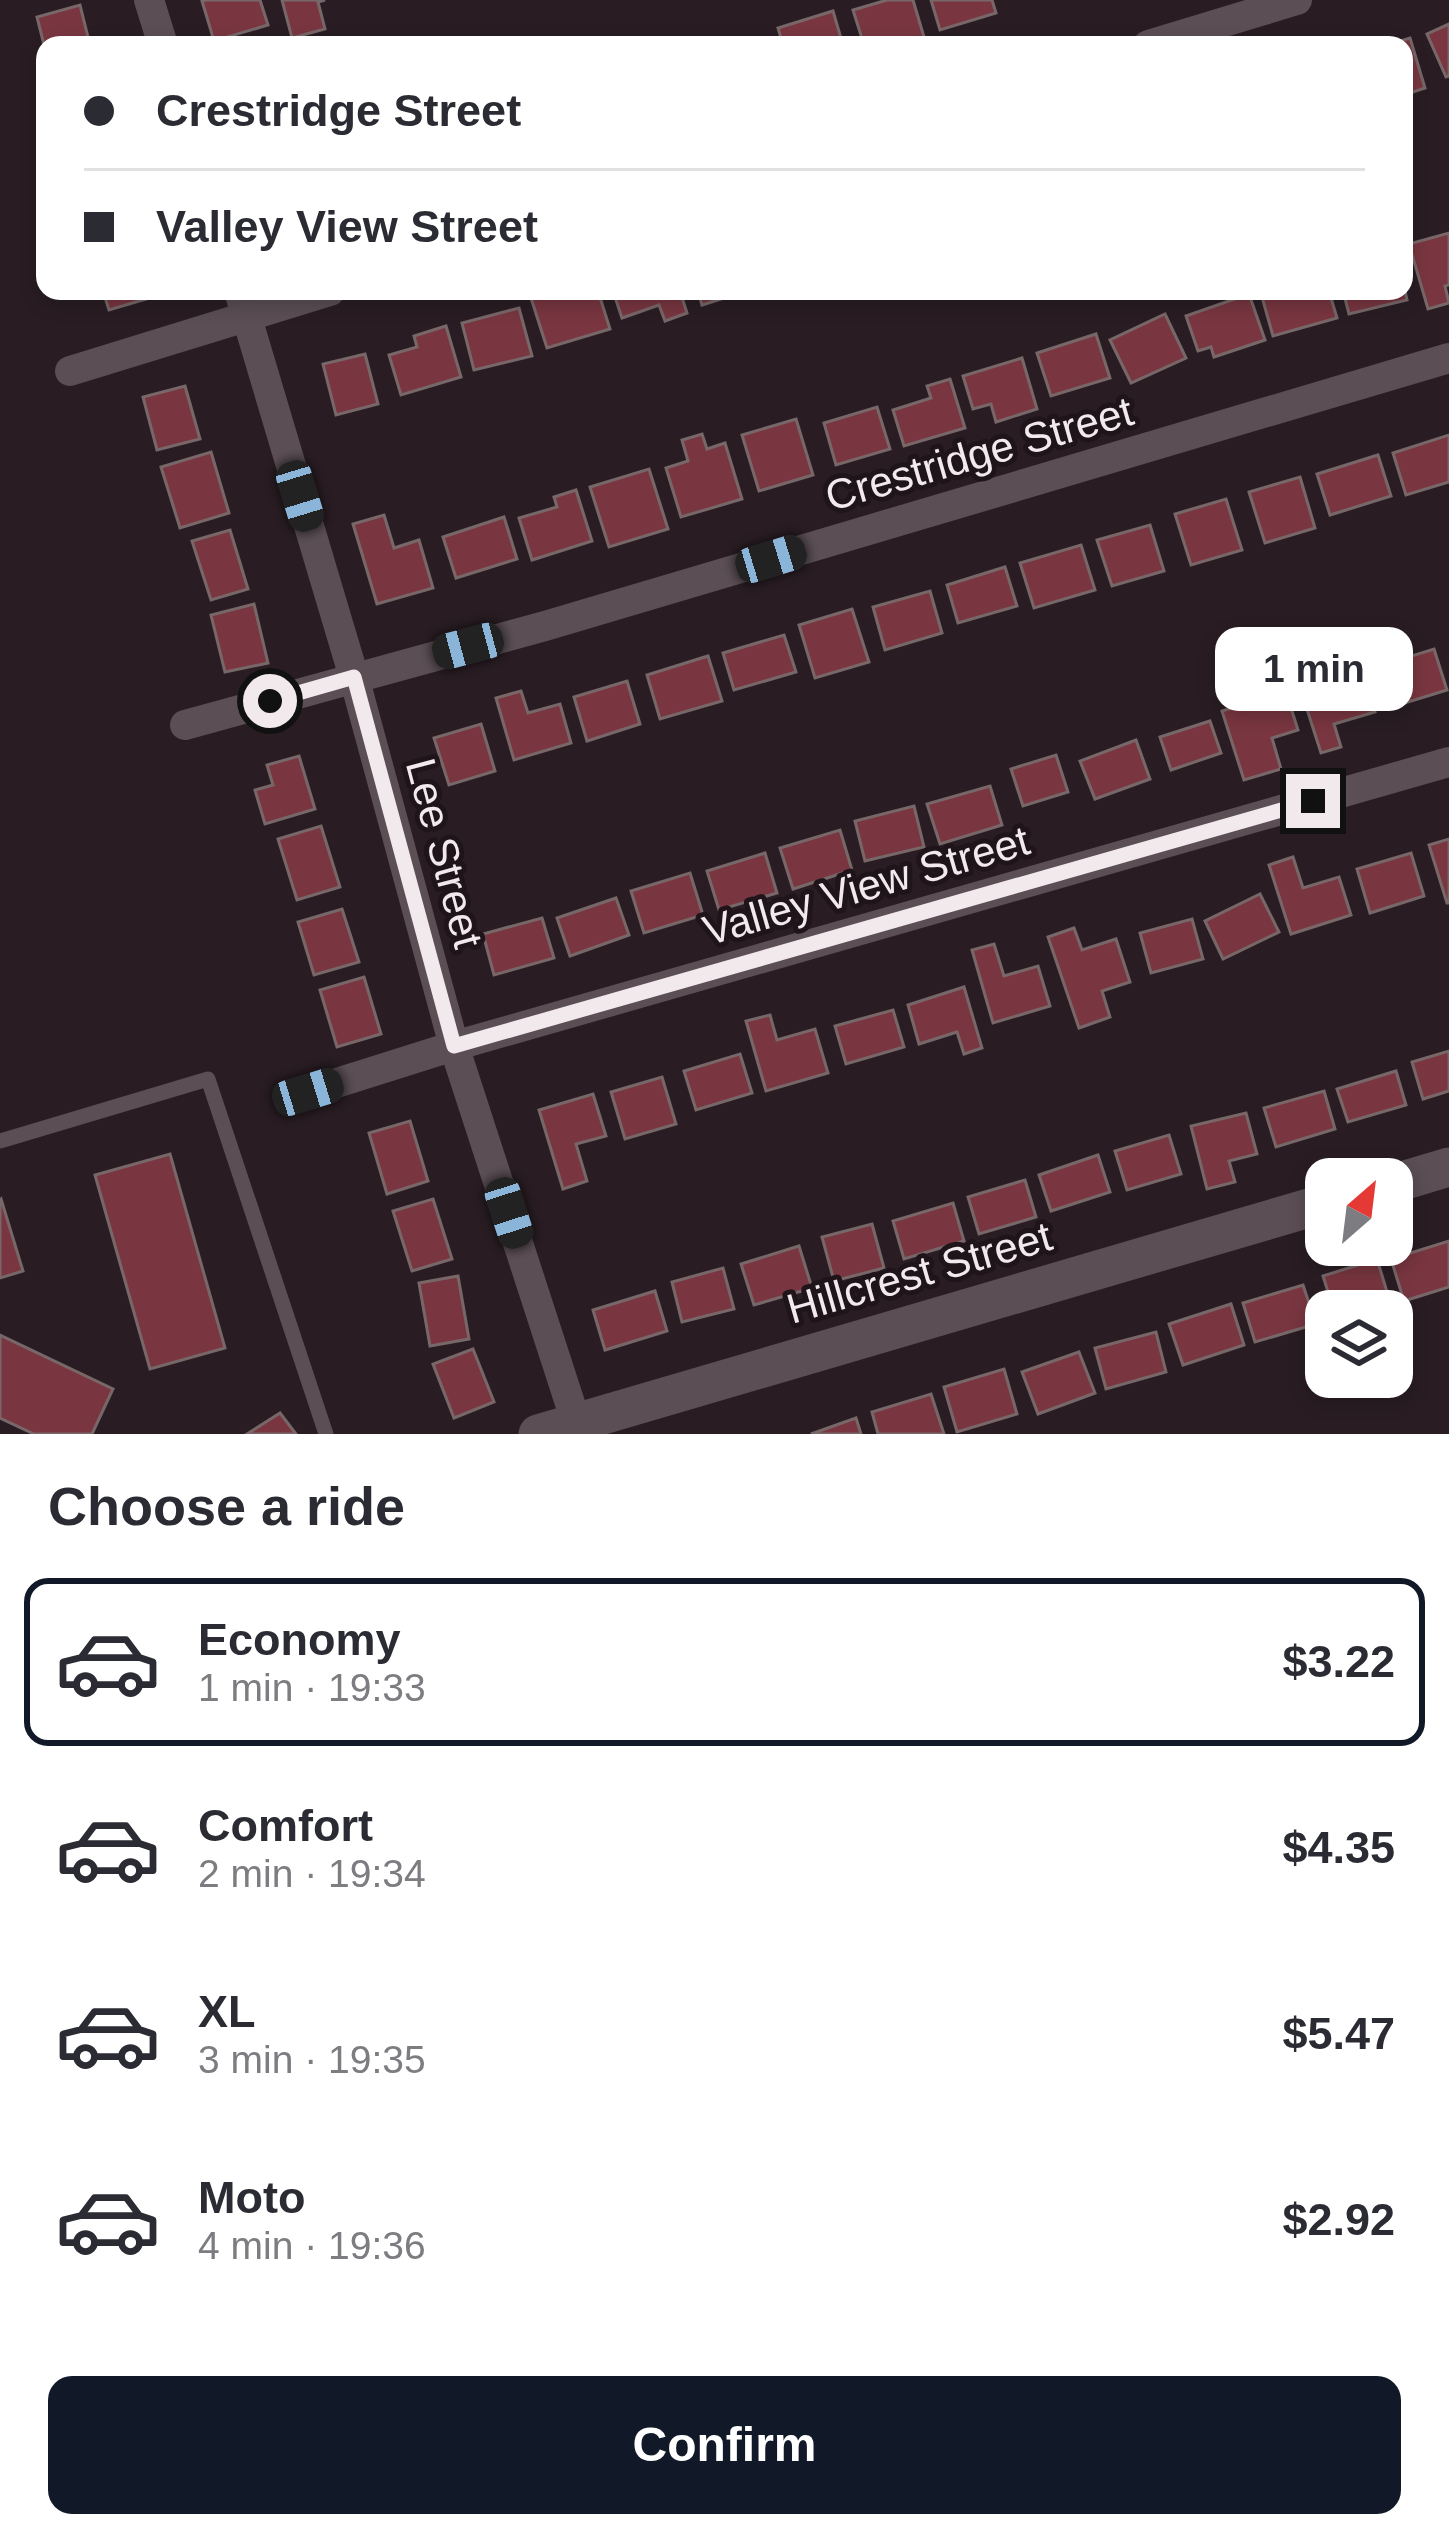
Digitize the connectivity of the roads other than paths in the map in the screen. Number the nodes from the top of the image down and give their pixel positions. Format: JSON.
{"nodes":[{"id":1,"x":149,"y":0,"type":"edge"},
{"id":2,"x":1298,"y":0,"type":"edge"},
{"id":3,"x":160,"y":36,"type":"edge"},
{"id":4,"x":1178,"y":36,"type":"edge"},
{"id":5,"x":243,"y":303,"type":"edge"},
{"id":6,"x":1449,"y":358,"type":"edge"},
{"id":7,"x":70,"y":371,"type":"dead end"},
{"id":8,"x":354,"y":677,"type":"junction"},
{"id":9,"x":185,"y":725,"type":"dead end"},
{"id":10,"x":1449,"y":762,"type":"edge"},
{"id":11,"x":454,"y":1046,"type":"junction"},
{"id":12,"x":308,"y":1092,"type":"dead end"},
{"id":13,"x":0,"y":1141,"type":"edge"},
{"id":14,"x":1449,"y":1167,"type":"edge"},
{"id":15,"x":1413,"y":1178,"type":"edge"},
{"id":16,"x":1305,"y":1209,"type":"edge"},
{"id":17,"x":579,"y":1428,"type":"edge"},
{"id":18,"x":326,"y":1434,"type":"edge"},
{"id":19,"x":538,"y":1434,"type":"edge"}],
"edges":[{"from":1,"to":3,"type":"street"},
{"from":2,"to":4,"type":"street"},
{"from":5,"to":7,"type":"street"},
{"from":5,"to":8,"type":"street","name":"Lee Street"},
{"from":6,"to":8,"type":"street","name":"Crestridge Street"},
{"from":8,"to":9,"type":"street","name":"Crestridge Street"},
{"from":8,"to":11,"type":"street","name":"Lee Street"},
{"from":10,"to":11,"type":"street","name":"Valley View Street"},
{"from":11,"to":12,"type":"street","name":"Valley View Street"},
{"from":11,"to":17,"type":"street","name":"Lee Street"},
{"from":13,"to":18,"type":"lane"},
{"from":14,"to":15,"type":"street"},
{"from":16,"to":17,"type":"street","name":"Hillcrest Street"},
{"from":17,"to":19,"type":"street","name":"Hillcrest Street"}]}
